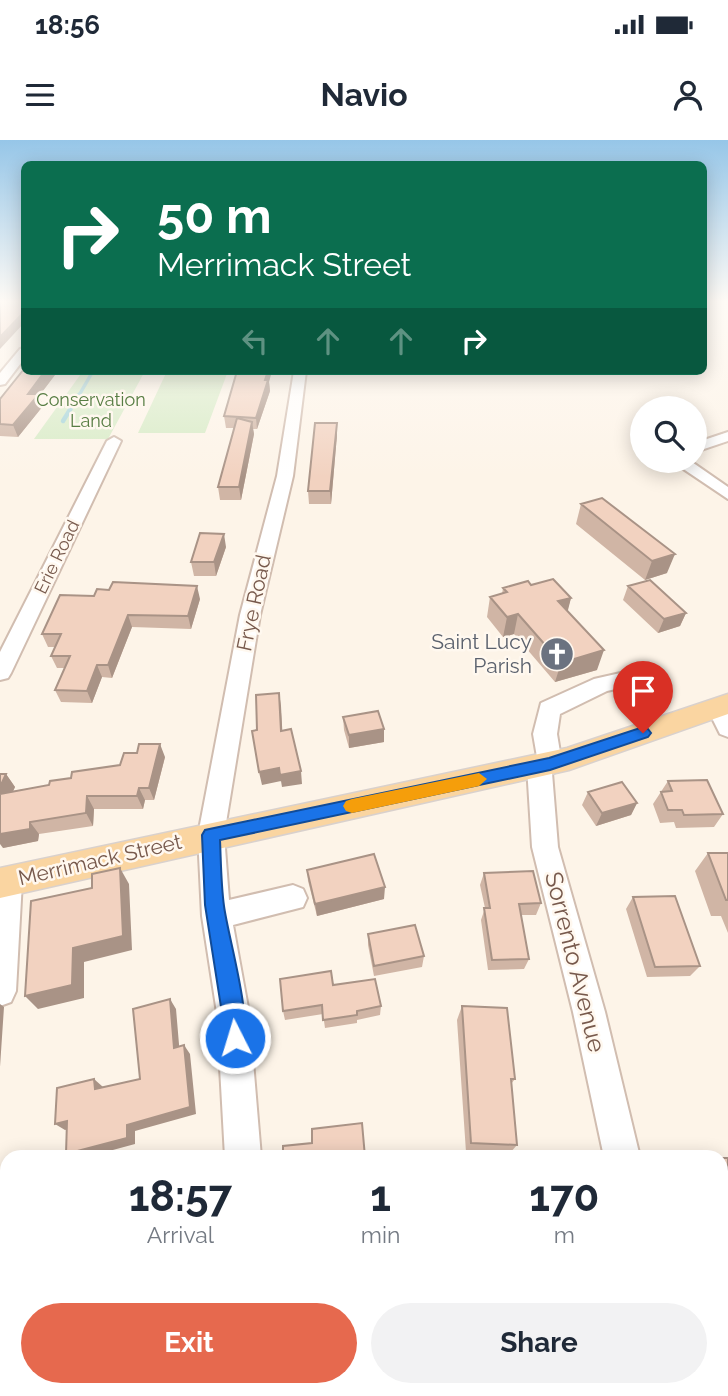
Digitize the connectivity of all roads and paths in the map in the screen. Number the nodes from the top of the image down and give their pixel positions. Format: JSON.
{"nodes":[{"id":1,"x":18,"y":360,"type":"edge"},
{"id":2,"x":299,"y":375,"type":"edge"},
{"id":3,"x":0,"y":381,"type":"edge"},
{"id":4,"x":728,"y":436,"type":"edge"},
{"id":5,"x":114,"y":441,"type":"dead end"},
{"id":6,"x":707,"y":444,"type":"edge"},
{"id":7,"x":697,"y":473,"type":"edge"},
{"id":8,"x":728,"y":494,"type":"edge"},
{"id":9,"x":0,"y":673,"type":"edge"},
{"id":10,"x":647,"y":675,"type":"dead end"},
{"id":11,"x":725,"y":713,"type":"edge"},
{"id":12,"x":545,"y":765,"type":"junction"},
{"id":13,"x":211,"y":835,"type":"junction"},
{"id":14,"x":4,"y":882,"type":"edge"},
{"id":15,"x":293,"y":898,"type":"dead end"},
{"id":16,"x":216,"y":916,"type":"junction"},
{"id":17,"x":0,"y":991,"type":"edge"},
{"id":18,"x":243,"y":1150,"type":"edge"},
{"id":19,"x":620,"y":1150,"type":"edge"}],
"edges":[{"from":1,"to":3,"type":"street"},
{"from":2,"to":13,"type":"street","name":"Frye Road"},
{"from":4,"to":6,"type":"street"},
{"from":5,"to":9,"type":"street","name":"Erie Road"},
{"from":7,"to":8,"type":"street"},
{"from":10,"to":12,"type":"street","name":"Sorrento Avenue"},
{"from":11,"to":12,"type":"main road","name":"Merrimack Street"},
{"from":12,"to":13,"type":"main road","name":"Merrimack Street"},
{"from":12,"to":19,"type":"street","name":"Sorrento Avenue"},
{"from":13,"to":14,"type":"main road","name":"Merrimack Street"},
{"from":13,"to":16,"type":"street","name":"Frye Road"},
{"from":14,"to":17,"type":"street"},
{"from":15,"to":16,"type":"street"},
{"from":16,"to":18,"type":"street","name":"Frye Road"}]}
